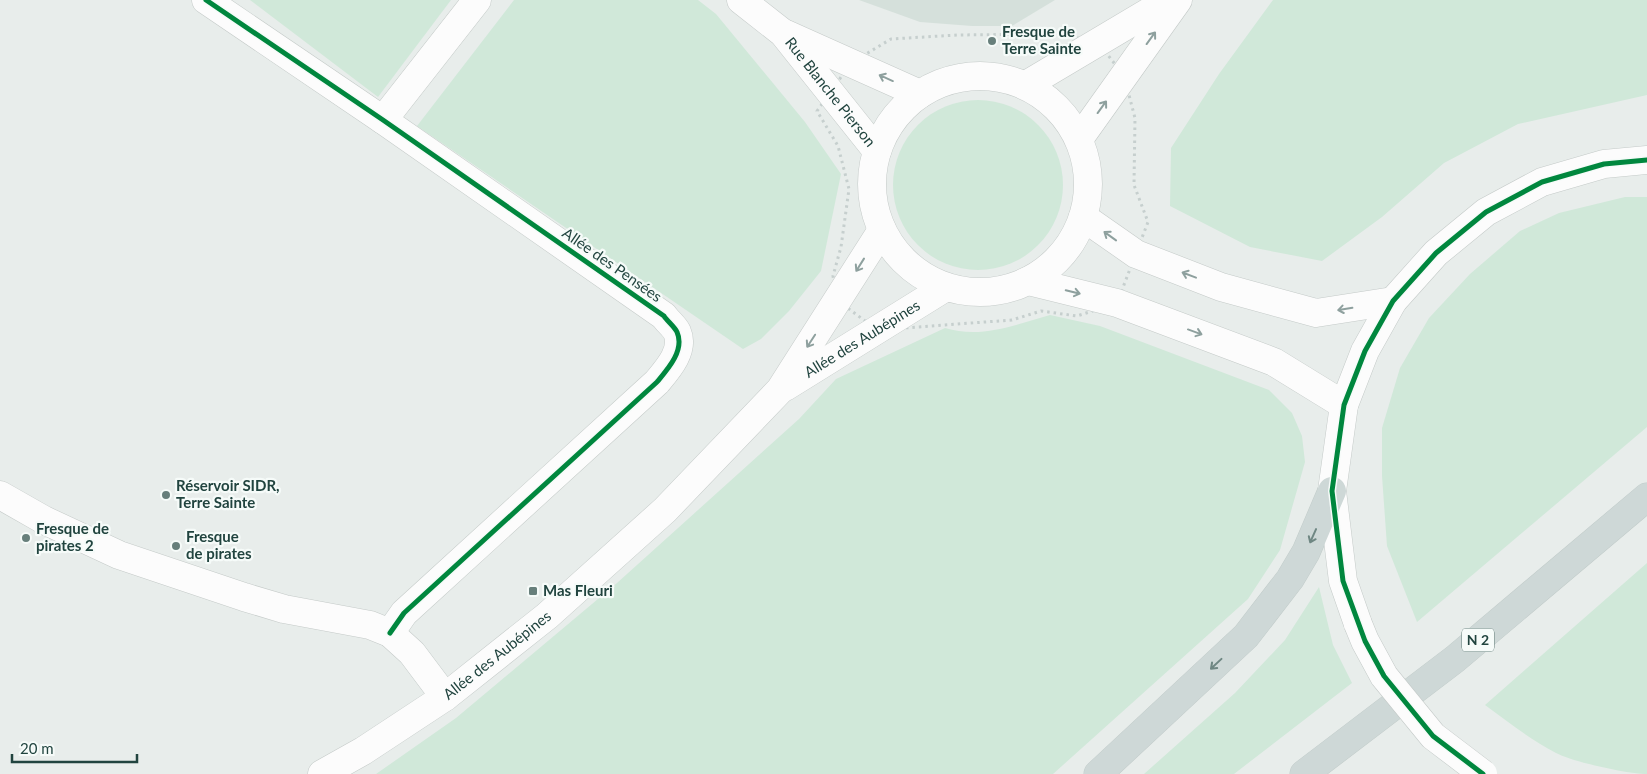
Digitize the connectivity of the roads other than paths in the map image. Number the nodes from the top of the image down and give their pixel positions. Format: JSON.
{"nodes":[{"id":1,"x":206,"y":0,"type":"edge"},
{"id":2,"x":477,"y":0,"type":"edge"},
{"id":3,"x":741,"y":0,"type":"edge"},
{"id":4,"x":1169,"y":0,"type":"edge"},
{"id":5,"x":1178,"y":0,"type":"edge"},
{"id":6,"x":783,"y":33,"type":"junction"},
{"id":7,"x":1026,"y":85,"type":"junction"},
{"id":8,"x":920,"y":94,"type":"junction"},
{"id":9,"x":383,"y":120,"type":"junction"},
{"id":10,"x":1079,"y":139,"type":"junction"},
{"id":11,"x":877,"y":151,"type":"junction"},
{"id":12,"x":1647,"y":160,"type":"edge"},
{"id":13,"x":1083,"y":217,"type":"junction"},
{"id":14,"x":882,"y":230,"type":"junction"},
{"id":15,"x":1028,"y":281,"type":"junction"},
{"id":16,"x":946,"y":287,"type":"junction"},
{"id":17,"x":1393,"y":301,"type":"junction"},
{"id":18,"x":780,"y":390,"type":"junction"},
{"id":19,"x":1344,"y":405,"type":"junction"},
{"id":20,"x":1332,"y":491,"type":"junction"},
{"id":21,"x":0,"y":494,"type":"edge"},
{"id":22,"x":1647,"y":497,"type":"edge"},
{"id":23,"x":390,"y":634,"type":"junction"},
{"id":24,"x":445,"y":697,"type":"junction"},
{"id":25,"x":322,"y":774,"type":"edge"},
{"id":26,"x":1098,"y":774,"type":"edge"},
{"id":27,"x":1304,"y":774,"type":"edge"},
{"id":28,"x":1483,"y":774,"type":"edge"}],
"edges":[{"from":1,"to":9,"type":"street","name":"Allée des Pensées"},
{"from":2,"to":9,"type":"street"},
{"from":3,"to":6,"type":"street","name":"Rue Blanche Pierson"},
{"from":4,"to":7,"type":"street"},
{"from":10,"to":5,"type":"street","one_way":true},
{"from":8,"to":6,"type":"street","name":"Rue Blanche Pierson","one_way":true},
{"from":6,"to":11,"type":"street","name":"Rue Blanche Pierson"},
{"from":7,"to":8,"type":"street"},
{"from":7,"to":10,"type":"street"},
{"from":8,"to":11,"type":"street"},
{"from":9,"to":23,"type":"street","name":"Allée des Pensées"},
{"from":10,"to":13,"type":"street"},
{"from":11,"to":14,"type":"street"},
{"from":12,"to":17,"type":"street"},
{"from":13,"to":15,"type":"street"},
{"from":17,"to":13,"type":"street","one_way":true},
{"from":14,"to":16,"type":"street"},
{"from":14,"to":18,"type":"street","name":"Allée des Aubépines","one_way":true},
{"from":15,"to":16,"type":"street"},
{"from":15,"to":19,"type":"street","one_way":true},
{"from":16,"to":18,"type":"street","name":"Allée des Aubépines"},
{"from":17,"to":19,"type":"street"},
{"from":18,"to":24,"type":"street","name":"Allée des Aubépines"},
{"from":19,"to":20,"type":"street"},
{"from":20,"to":26,"type":"main road","one_way":true},
{"from":20,"to":28,"type":"street","bridge":true},
{"from":21,"to":23,"type":"street","name":"Allée des Aubépines"},
{"from":22,"to":27,"type":"main road","number":"N 2"},
{"from":23,"to":24,"type":"street","name":"Allée des Aubépines"},
{"from":24,"to":25,"type":"street"}]}
